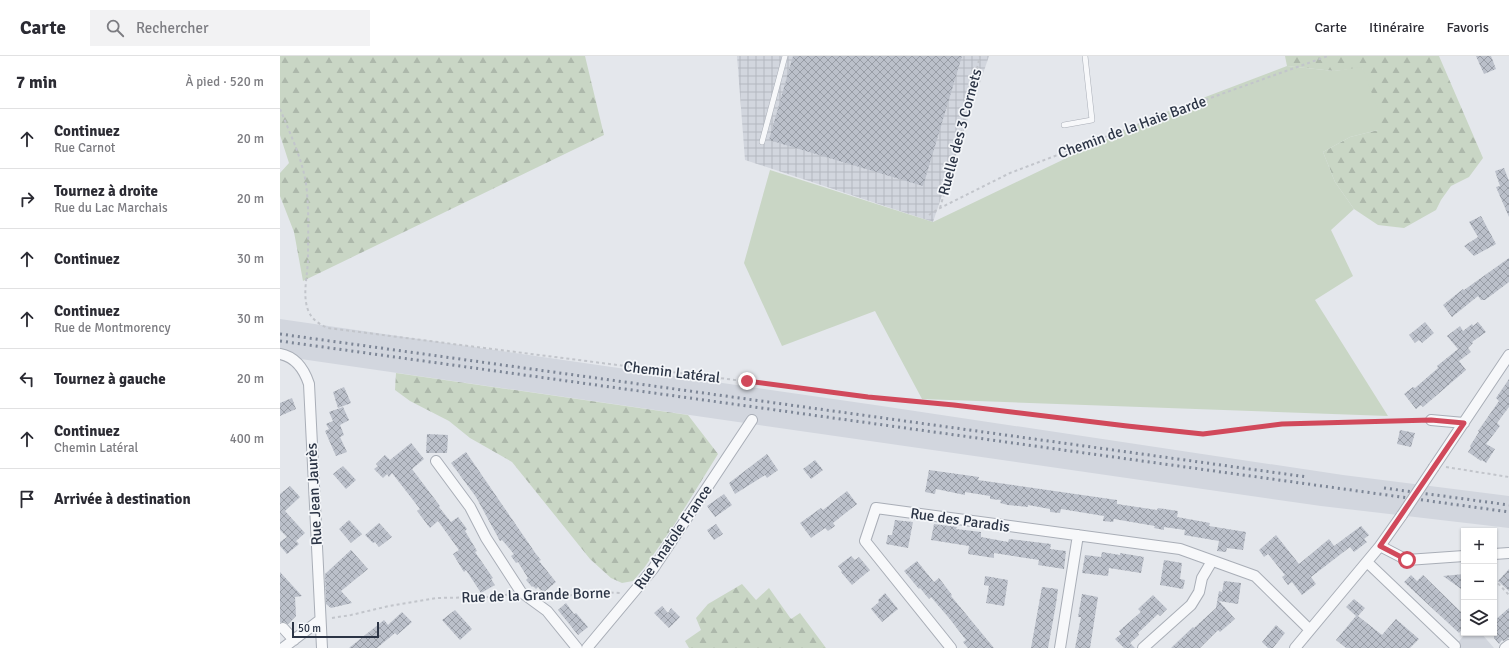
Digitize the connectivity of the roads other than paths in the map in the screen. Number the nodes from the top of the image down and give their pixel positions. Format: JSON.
{"nodes":[{"id":1,"x":785,"y":56,"type":"edge"},
{"id":2,"x":1085,"y":56,"type":"edge"},
{"id":3,"x":1064,"y":125,"type":"dead end"},
{"id":4,"x":762,"y":142,"type":"dead end"},
{"id":5,"x":280,"y":354,"type":"edge"},
{"id":6,"x":1509,"y":355,"type":"edge"},
{"id":7,"x":752,"y":420,"type":"dead end"},
{"id":8,"x":1431,"y":420,"type":"road end"},
{"id":9,"x":1464,"y":423,"type":"junction"},
{"id":10,"x":436,"y":462,"type":"dead end"},
{"id":11,"x":1078,"y":535,"type":"junction"},
{"id":12,"x":1380,"y":546,"type":"junction"},
{"id":13,"x":1509,"y":553,"type":"edge"},
{"id":14,"x":1497,"y":554,"type":"edge"},
{"id":15,"x":1461,"y":556,"type":"edge"},
{"id":16,"x":1212,"y":561,"type":"junction"},
{"id":17,"x":1367,"y":562,"type":"junction"},
{"id":18,"x":320,"y":620,"type":"junction"},
{"id":19,"x":283,"y":628,"type":"dead end"},
{"id":20,"x":1310,"y":630,"type":"junction"},
{"id":21,"x":294,"y":640,"type":"junction"},
{"id":22,"x":1509,"y":645,"type":"edge"},
{"id":23,"x":1455,"y":646,"type":"dead end"},
{"id":24,"x":283,"y":648,"type":"edge"},
{"id":25,"x":322,"y":648,"type":"edge"},
{"id":26,"x":577,"y":648,"type":"edge"},
{"id":27,"x":587,"y":648,"type":"edge"},
{"id":28,"x":951,"y":648,"type":"edge"},
{"id":29,"x":1060,"y":648,"type":"edge"},
{"id":30,"x":1143,"y":648,"type":"edge"},
{"id":31,"x":1295,"y":648,"type":"edge"},
{"id":32,"x":1506,"y":648,"type":"edge"}],
"edges":[{"from":1,"to":4,"type":"lane"},
{"from":2,"to":3,"type":"lane"},
{"from":5,"to":18,"type":"street","name":"Rue Jean Jaurès"},
{"from":6,"to":9,"type":"street"},
{"from":7,"to":27,"type":"street","name":"Rue Anatole France"},
{"from":8,"to":9,"type":"street"},
{"from":9,"to":12,"type":"street","bridge":true},
{"from":10,"to":26,"type":"street"},
{"from":11,"to":16,"type":"street","name":"Rue des Paradis"},
{"from":11,"to":28,"type":"street","name":"Rue des Paradis"},
{"from":11,"to":29,"type":"street"},
{"from":12,"to":15,"type":"street"},
{"from":12,"to":17,"type":"street"},
{"from":13,"to":14,"type":"street"},
{"from":16,"to":20,"type":"street","name":"Rue des Paradis"},
{"from":16,"to":30,"type":"street"},
{"from":17,"to":20,"type":"street"},
{"from":17,"to":23,"type":"street"},
{"from":18,"to":21,"type":"street"},
{"from":18,"to":25,"type":"street","name":"Rue Jean Jaurès"},
{"from":19,"to":21,"type":"street"},
{"from":20,"to":31,"type":"street"},
{"from":21,"to":24,"type":"street"},
{"from":22,"to":32,"type":"street"}]}
